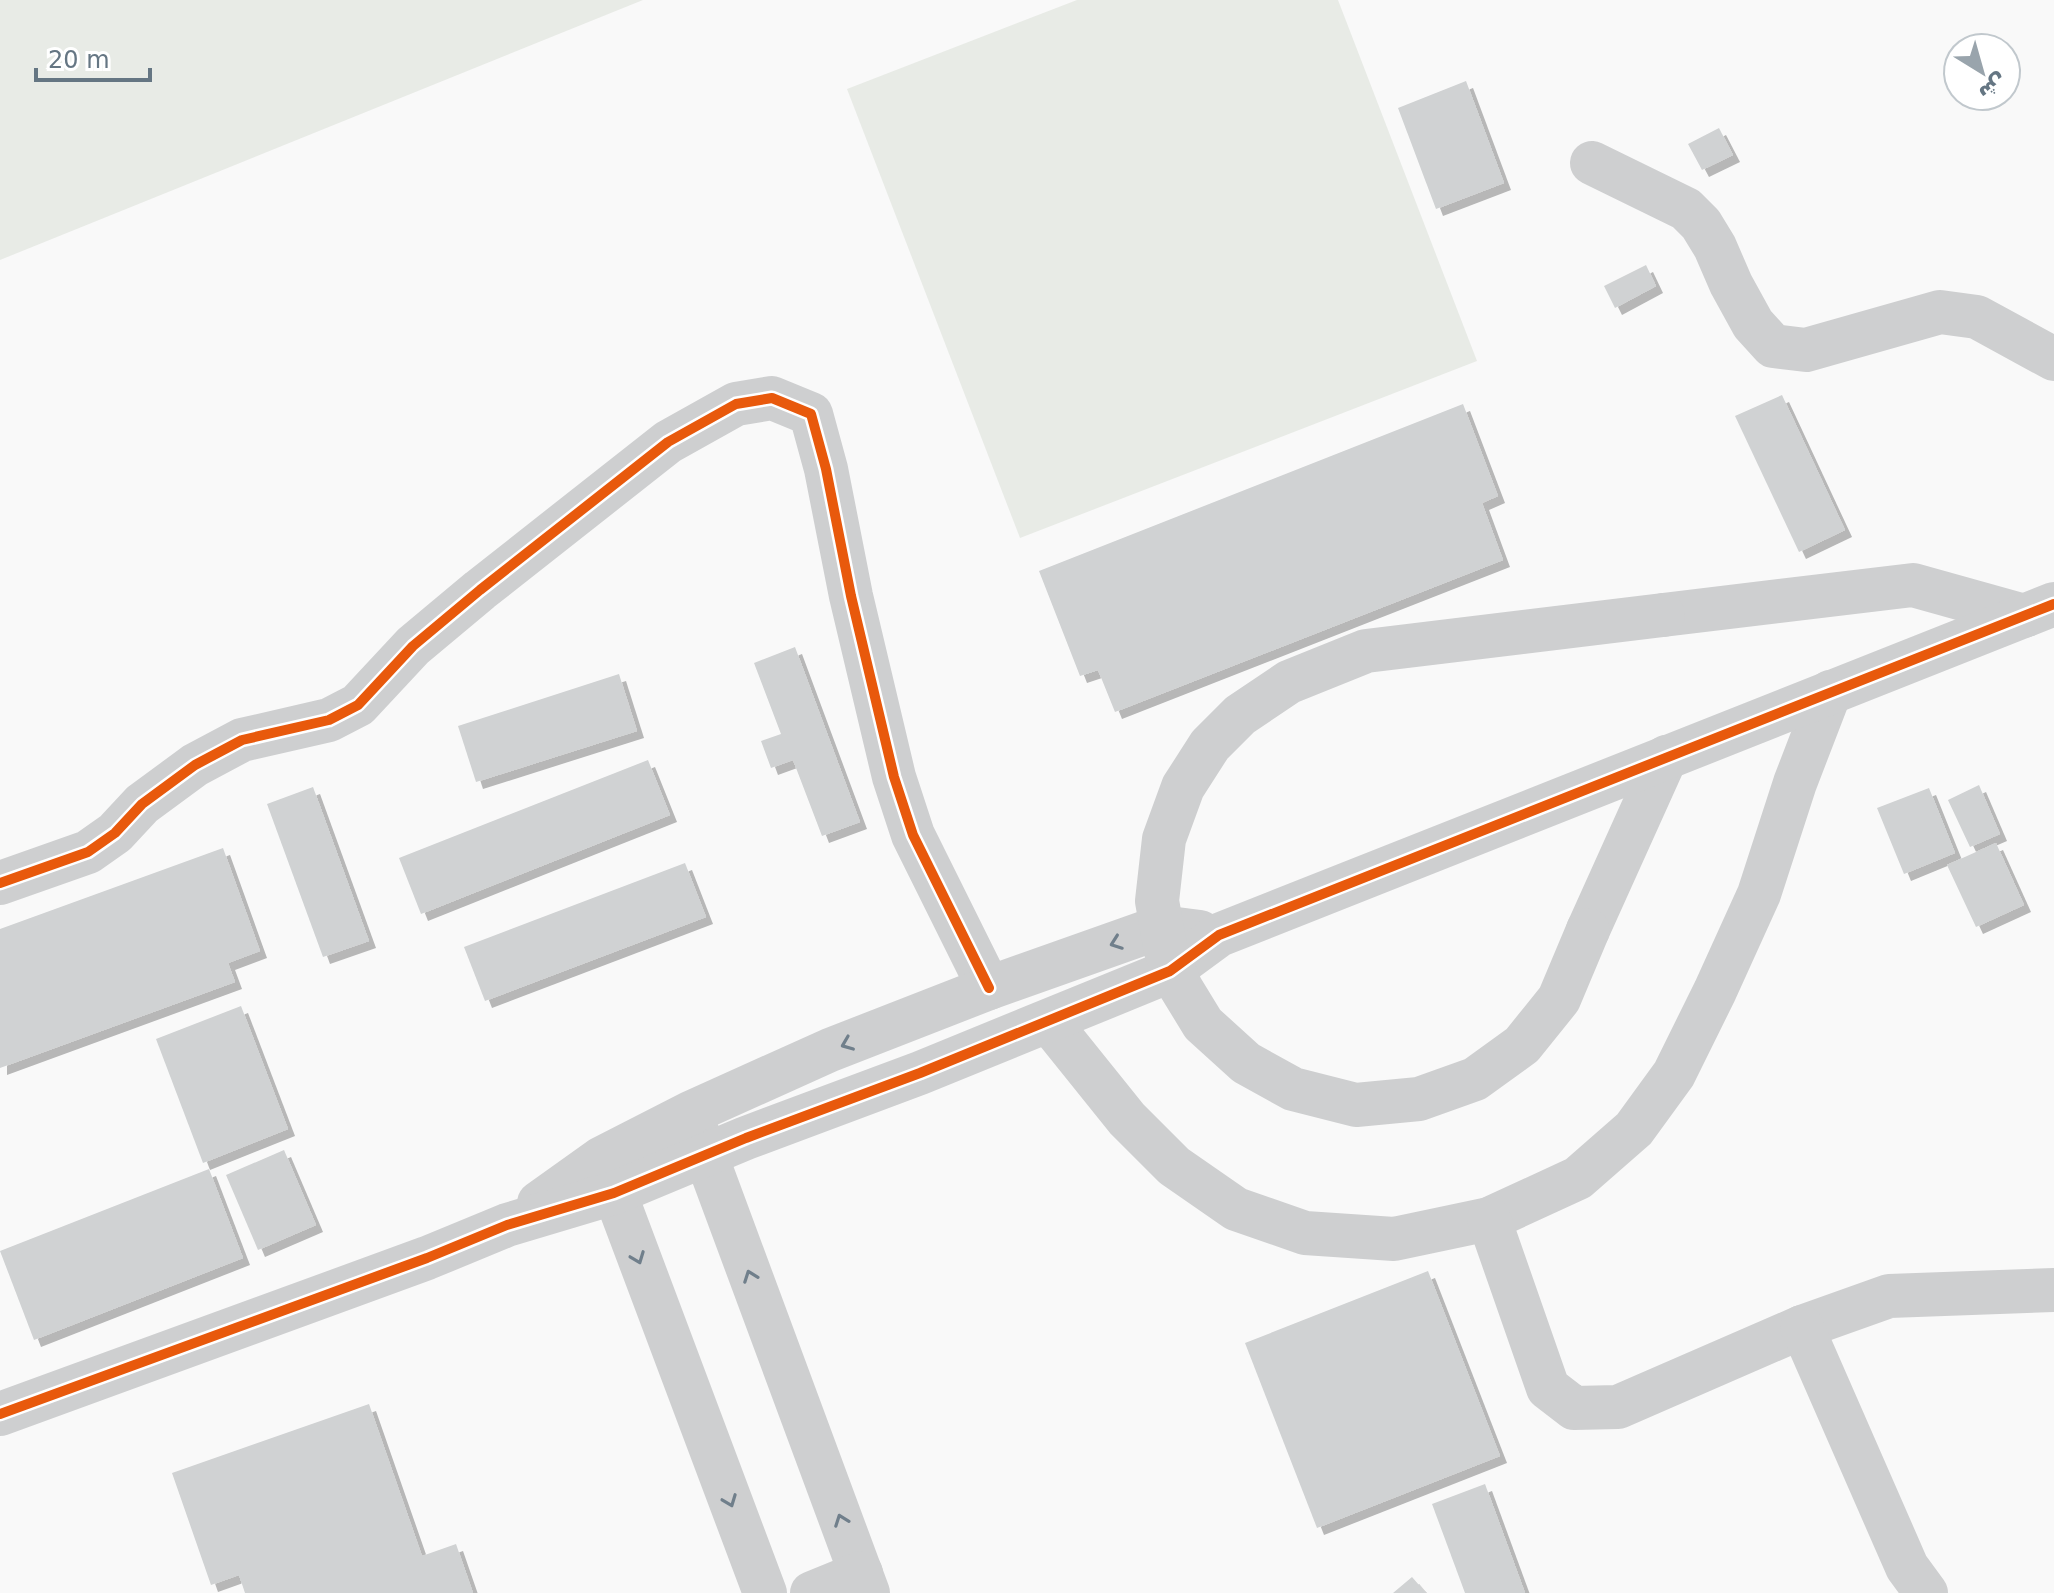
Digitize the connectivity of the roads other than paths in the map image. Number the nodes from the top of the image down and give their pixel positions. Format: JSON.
{"nodes":[{"id":1,"x":1592,"y":163,"type":"dead end"},
{"id":2,"x":2054,"y":359,"type":"edge"},
{"id":3,"x":2039,"y":610,"type":"edge"},
{"id":4,"x":1830,"y":692,"type":"junction"},
{"id":5,"x":1666,"y":757,"type":"junction"},
{"id":6,"x":0,"y":883,"type":"edge"},
{"id":7,"x":1219,"y":935,"type":"junction"},
{"id":8,"x":989,"y":988,"type":"junction"},
{"id":9,"x":1049,"y":1022,"type":"junction"},
{"id":10,"x":899,"y":1023,"type":"junction"},
{"id":11,"x":920,"y":1073,"type":"junction"},
{"id":12,"x":690,"y":1113,"type":"junction"},
{"id":13,"x":705,"y":1155,"type":"junction"},
{"id":14,"x":608,"y":1176,"type":"junction"},
{"id":15,"x":1489,"y":1219,"type":"junction"},
{"id":16,"x":2054,"y":1290,"type":"edge"},
{"id":17,"x":1802,"y":1327,"type":"junction"},
{"id":18,"x":0,"y":1414,"type":"edge"},
{"id":19,"x":865,"y":1583,"type":"edge"},
{"id":20,"x":765,"y":1593,"type":"edge"},
{"id":21,"x":812,"y":1593,"type":"edge"},
{"id":22,"x":1926,"y":1593,"type":"edge"}],
"edges":[{"from":1,"to":2,"type":"street"},
{"from":3,"to":4,"type":"street"},
{"from":3,"to":5,"type":"street","bridge":true},
{"from":4,"to":5,"type":"street"},
{"from":4,"to":15,"type":"street"},
{"from":5,"to":7,"type":"street"},
{"from":6,"to":8,"type":"street"},
{"from":7,"to":8,"type":"street","one_way":true},
{"from":7,"to":9,"type":"street"},
{"from":8,"to":10,"type":"street"},
{"from":9,"to":11,"type":"street"},
{"from":9,"to":15,"type":"street"},
{"from":10,"to":11,"type":"street"},
{"from":10,"to":12,"type":"street","one_way":true},
{"from":11,"to":13,"type":"street"},
{"from":12,"to":13,"type":"street"},
{"from":12,"to":14,"type":"street"},
{"from":13,"to":14,"type":"street"},
{"from":19,"to":13,"type":"street","one_way":true},
{"from":14,"to":18,"type":"street"},
{"from":14,"to":20,"type":"street","one_way":true},
{"from":15,"to":17,"type":"street"},
{"from":16,"to":17,"type":"street"},
{"from":17,"to":22,"type":"street"},
{"from":19,"to":21,"type":"street"}]}
